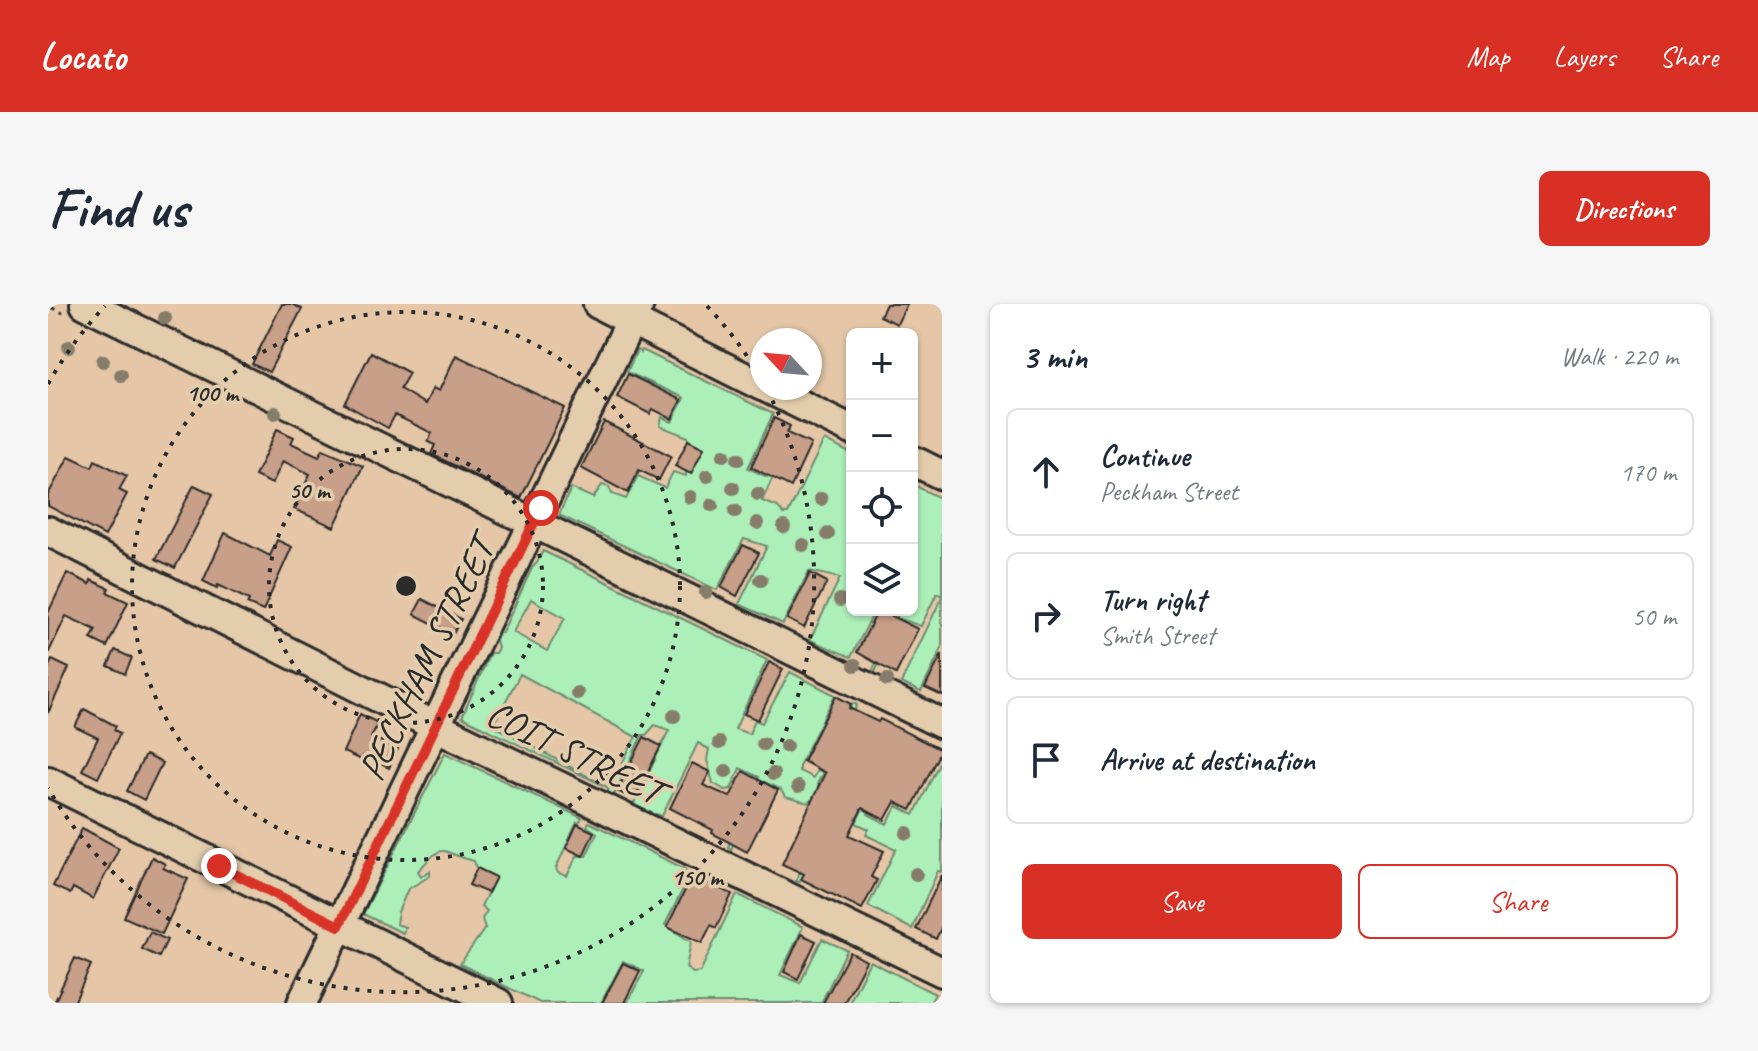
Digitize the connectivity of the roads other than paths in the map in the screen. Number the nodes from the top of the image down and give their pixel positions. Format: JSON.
{"nodes":[{"id":1,"x":85,"y":304,"type":"edge"},
{"id":2,"x":598,"y":304,"type":"edge"},
{"id":3,"x":635,"y":312,"type":"edge"},
{"id":4,"x":750,"y":379,"type":"edge"},
{"id":5,"x":791,"y":400,"type":"edge"},
{"id":6,"x":846,"y":427,"type":"edge"},
{"id":7,"x":918,"y":463,"type":"edge"},
{"id":8,"x":942,"y":475,"type":"edge"},
{"id":9,"x":533,"y":523,"type":"junction"},
{"id":10,"x":48,"y":531,"type":"edge"},
{"id":11,"x":942,"y":724,"type":"edge"},
{"id":12,"x":435,"y":726,"type":"junction"},
{"id":13,"x":48,"y":781,"type":"edge"},
{"id":14,"x":339,"y":926,"type":"junction"},
{"id":15,"x":942,"y":972,"type":"edge"},
{"id":16,"x":302,"y":1003,"type":"edge"},
{"id":17,"x":498,"y":1003,"type":"edge"}],
"edges":[{"from":1,"to":9,"type":"street"},
{"from":2,"to":3,"type":"street"},
{"from":3,"to":4,"type":"street"},
{"from":3,"to":9,"type":"street","name":"PECKHAM STREET"},
{"from":5,"to":6,"type":"street"},
{"from":7,"to":8,"type":"street"},
{"from":9,"to":11,"type":"street"},
{"from":9,"to":12,"type":"street","name":"PECKHAM STREET"},
{"from":10,"to":12,"type":"street","name":"COIT STREET"},
{"from":12,"to":14,"type":"street","name":"PECKHAM STREET"},
{"from":12,"to":15,"type":"street","name":"COIT STREET"},
{"from":13,"to":14,"type":"street"},
{"from":14,"to":16,"type":"street","name":"PECKHAM STREET"},
{"from":14,"to":17,"type":"street"}]}
